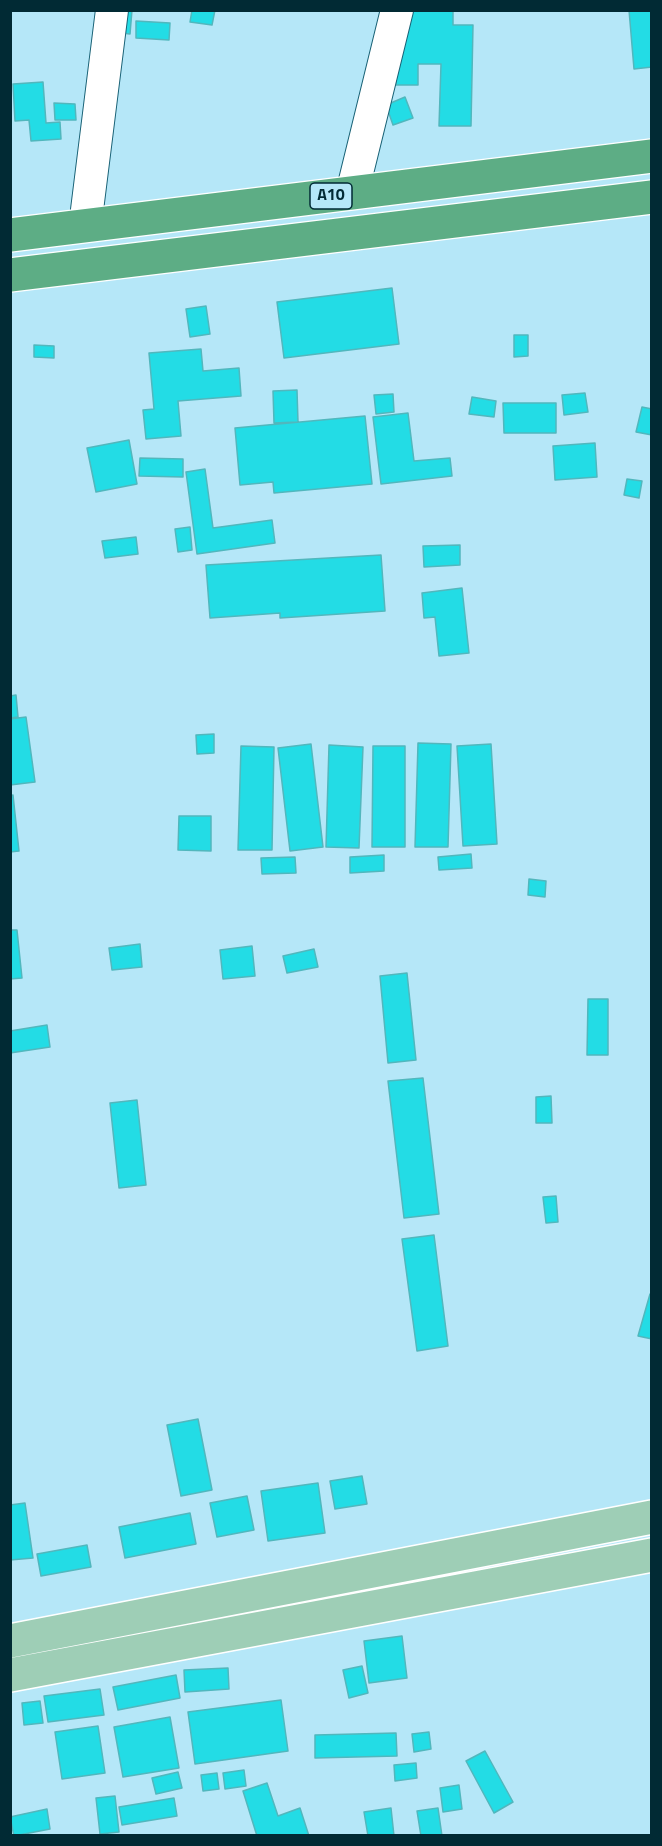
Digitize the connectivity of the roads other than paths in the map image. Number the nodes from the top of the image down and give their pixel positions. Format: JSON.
{"nodes":[{"id":1,"x":112,"y":10,"type":"edge"},
{"id":2,"x":397,"y":10,"type":"edge"},
{"id":3,"x":651,"y":156,"type":"edge"},
{"id":4,"x":352,"y":193,"type":"junction"},
{"id":5,"x":651,"y":197,"type":"edge"},
{"id":6,"x":84,"y":226,"type":"junction"},
{"id":7,"x":10,"y":235,"type":"edge"},
{"id":8,"x":10,"y":275,"type":"edge"},
{"id":9,"x":651,"y":1517,"type":"edge"},
{"id":10,"x":651,"y":1555,"type":"edge"},
{"id":11,"x":10,"y":1641,"type":"edge"},
{"id":12,"x":10,"y":1674,"type":"edge"}],
"edges":[{"from":1,"to":6,"type":"street"},
{"from":2,"to":4,"type":"street"},
{"from":3,"to":4,"type":"highway","number":"A10"},
{"from":4,"to":6,"type":"highway","number":"A10"},
{"from":5,"to":8,"type":"highway","number":"A10"},
{"from":6,"to":7,"type":"highway","number":"A10"},
{"from":9,"to":11,"type":"main road"},
{"from":10,"to":12,"type":"main road"}]}
